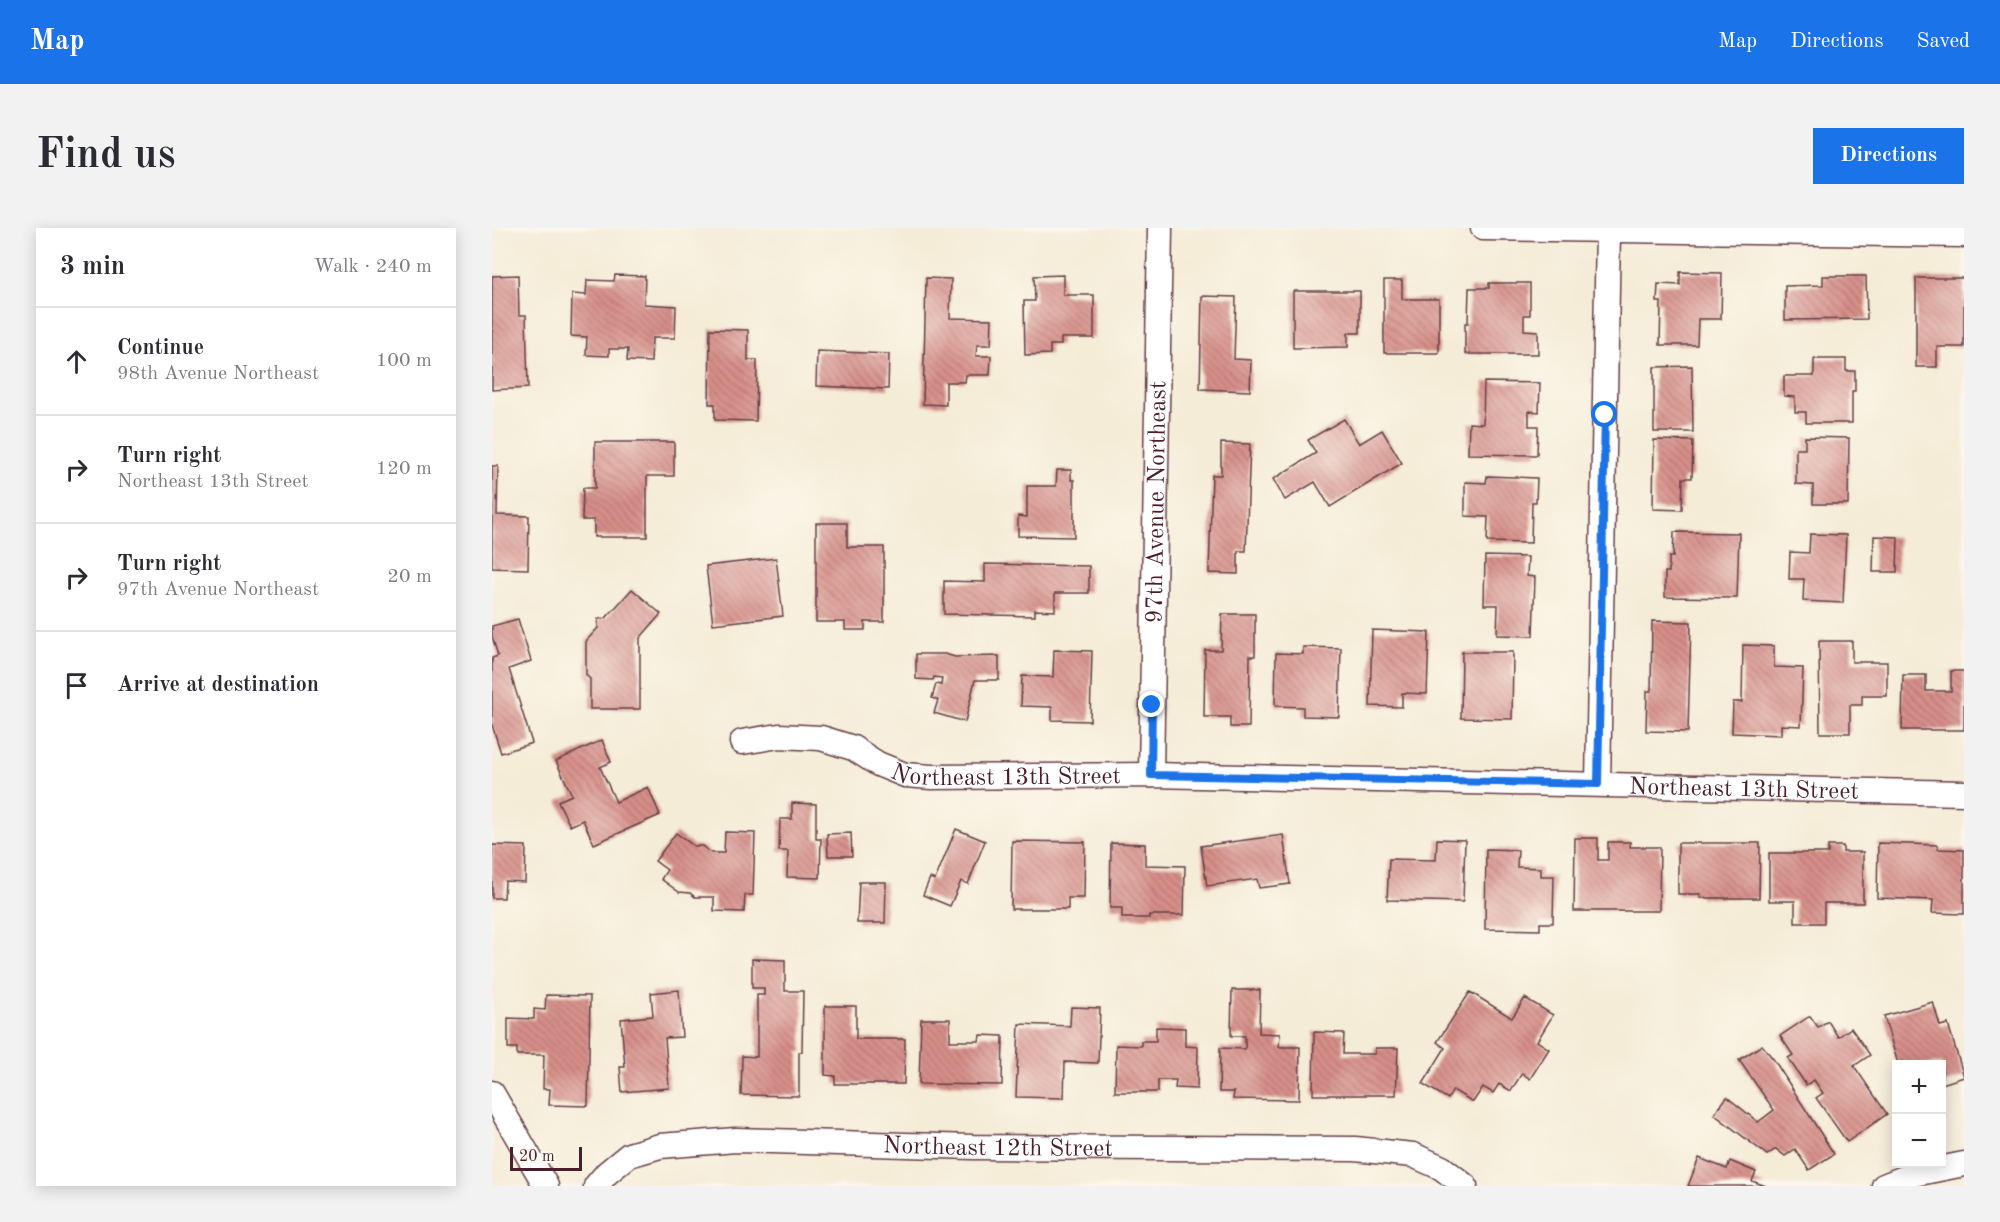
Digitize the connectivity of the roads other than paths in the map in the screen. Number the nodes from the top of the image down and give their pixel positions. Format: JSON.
{"nodes":[{"id":1,"x":1160,"y":228,"type":"edge"},
{"id":2,"x":1483,"y":228,"type":"edge"},
{"id":3,"x":1608,"y":231,"type":"junction"},
{"id":4,"x":1964,"y":236,"type":"edge"},
{"id":5,"x":742,"y":742,"type":"dead end"},
{"id":6,"x":1151,"y":775,"type":"junction"},
{"id":7,"x":1598,"y":784,"type":"junction"},
{"id":8,"x":1964,"y":793,"type":"edge"},
{"id":9,"x":492,"y":1094,"type":"edge"},
{"id":10,"x":1964,"y":1164,"type":"edge"},
{"id":11,"x":546,"y":1186,"type":"edge"},
{"id":12,"x":596,"y":1186,"type":"edge"},
{"id":13,"x":1465,"y":1186,"type":"edge"},
{"id":14,"x":1884,"y":1186,"type":"edge"}],
"edges":[{"from":1,"to":6,"type":"street","name":"97th Avenue Northeast"},
{"from":2,"to":3,"type":"street"},
{"from":3,"to":4,"type":"street"},
{"from":3,"to":7,"type":"street"},
{"from":5,"to":6,"type":"street","name":"Northeast 13th Street"},
{"from":6,"to":7,"type":"street","name":"Northeast 13th Street"},
{"from":7,"to":8,"type":"street","name":"Northeast 13th Street"},
{"from":9,"to":11,"type":"street"},
{"from":10,"to":14,"type":"street"},
{"from":12,"to":13,"type":"street","name":"Northeast 12th Street"}]}
